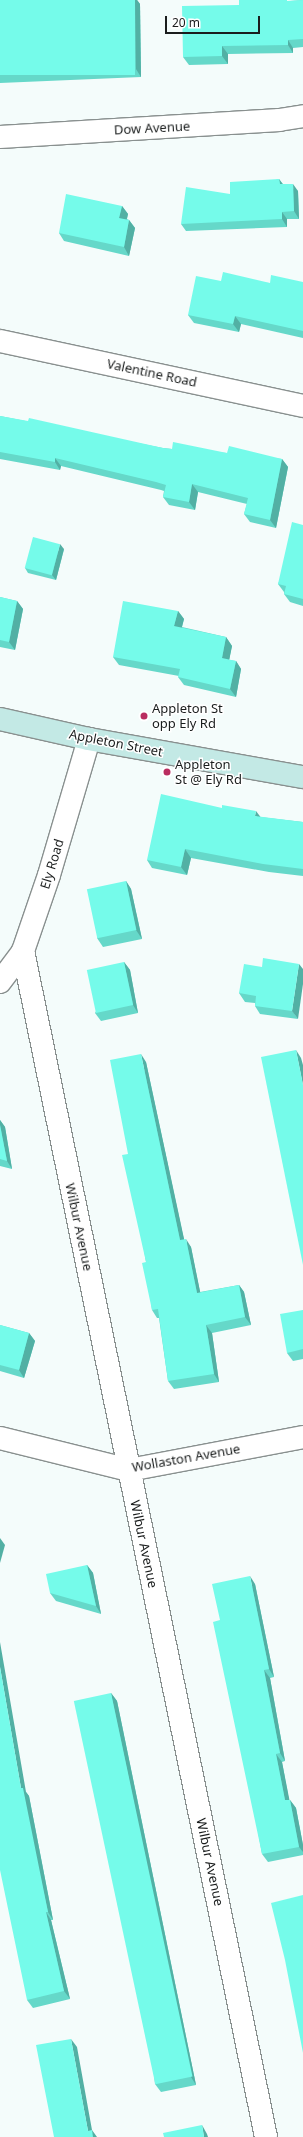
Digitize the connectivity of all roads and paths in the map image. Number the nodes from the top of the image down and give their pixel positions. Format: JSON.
{"nodes":[{"id":1,"x":303,"y":116,"type":"edge"},
{"id":2,"x":0,"y":137,"type":"edge"},
{"id":3,"x":0,"y":340,"type":"edge"},
{"id":4,"x":303,"y":406,"type":"edge"},
{"id":5,"x":0,"y":719,"type":"edge"},
{"id":6,"x":89,"y":739,"type":"junction"},
{"id":7,"x":303,"y":777,"type":"edge"},
{"id":8,"x":23,"y":951,"type":"junction"},
{"id":9,"x":0,"y":982,"type":"edge"},
{"id":10,"x":303,"y":1437,"type":"edge"},
{"id":11,"x":0,"y":1438,"type":"edge"},
{"id":12,"x":129,"y":1470,"type":"junction"},
{"id":13,"x":266,"y":2137,"type":"edge"}],
"edges":[{"from":1,"to":2,"type":"street","name":"Dow Avenue"},
{"from":3,"to":4,"type":"street","name":"Valentine Road"},
{"from":5,"to":6,"type":"street","name":"Appleton Street"},
{"from":6,"to":7,"type":"street","name":"Appleton Street"},
{"from":6,"to":8,"type":"street","name":"Ely Road"},
{"from":8,"to":9,"type":"street","name":"Ely Road"},
{"from":8,"to":12,"type":"street","name":"Wilbur Avenue"},
{"from":10,"to":12,"type":"street","name":"Wollaston Avenue"},
{"from":11,"to":12,"type":"street","name":"Wollaston Avenue"},
{"from":12,"to":13,"type":"street","name":"Wilbur Avenue"}]}
